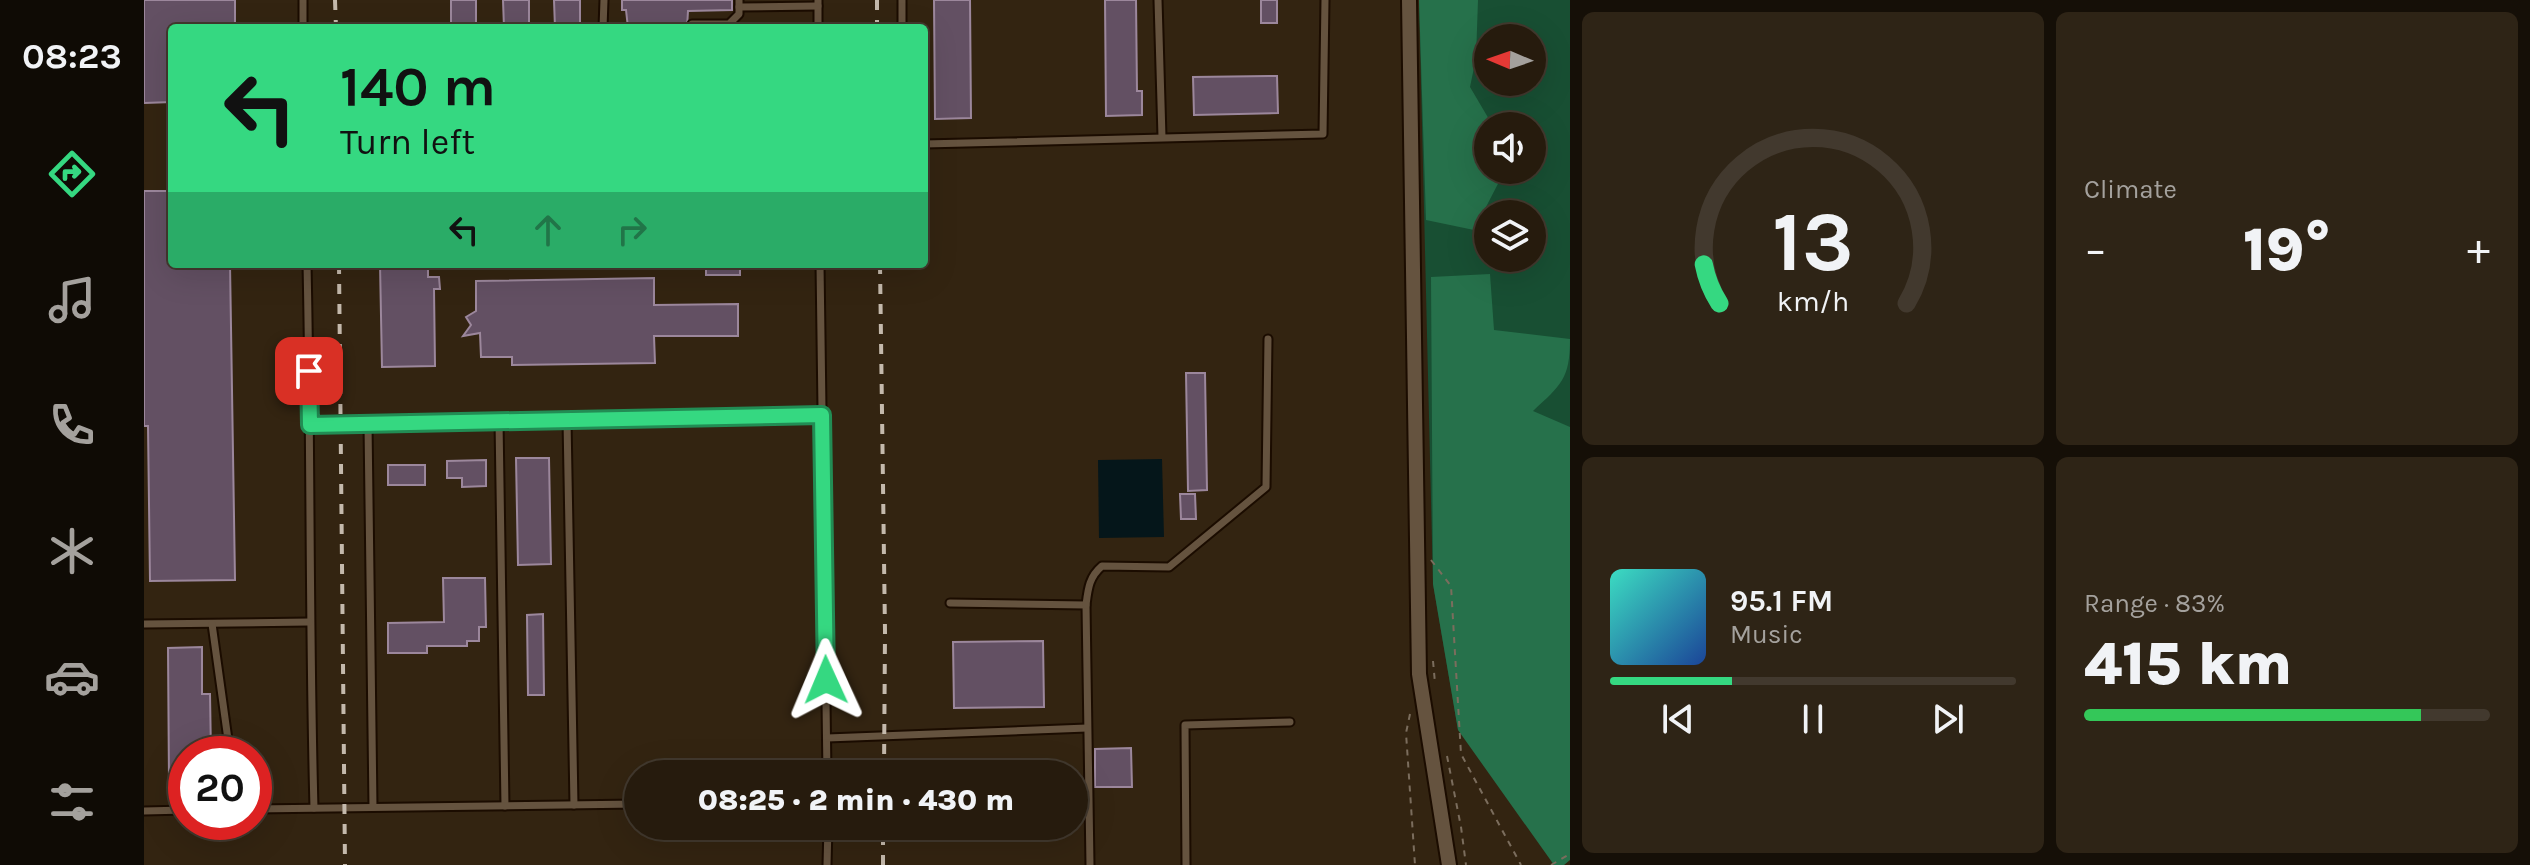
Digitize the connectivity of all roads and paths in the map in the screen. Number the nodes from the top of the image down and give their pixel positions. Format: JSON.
{"nodes":[{"id":1,"x":303,"y":0,"type":"edge"},
{"id":2,"x":604,"y":0,"type":"edge"},
{"id":3,"x":902,"y":0,"type":"edge"},
{"id":4,"x":1158,"y":0,"type":"edge"},
{"id":5,"x":1325,"y":0,"type":"edge"},
{"id":6,"x":1409,"y":0,"type":"edge"},
{"id":7,"x":818,"y":3,"type":"edge"},
{"id":8,"x":739,"y":4,"type":"edge"},
{"id":9,"x":303,"y":24,"type":"edge"},
{"id":10,"x":603,"y":24,"type":"edge"},
{"id":11,"x":692,"y":24,"type":"dead end"},
{"id":12,"x":818,"y":24,"type":"edge"},
{"id":13,"x":902,"y":24,"type":"edge"},
{"id":14,"x":1162,"y":137,"type":"junction"},
{"id":15,"x":928,"y":144,"type":"edge"},
{"id":16,"x":307,"y":268,"type":"edge"},
{"id":17,"x":820,"y":268,"type":"edge"},
{"id":18,"x":1268,"y":339,"type":"dead end"},
{"id":19,"x":822,"y":415,"type":"junction"},
{"id":20,"x":567,"y":420,"type":"junction"},
{"id":21,"x":499,"y":421,"type":"junction"},
{"id":22,"x":368,"y":424,"type":"junction"},
{"id":23,"x":310,"y":425,"type":"junction"},
{"id":24,"x":1417,"y":542,"type":"junction"},
{"id":25,"x":950,"y":603,"type":"dead end"},
{"id":26,"x":1086,"y":605,"type":"junction"},
{"id":27,"x":309,"y":622,"type":"junction"},
{"id":28,"x":144,"y":624,"type":"edge"},
{"id":29,"x":212,"y":624,"type":"junction"},
{"id":30,"x":1434,"y":662,"type":"dead end"},
{"id":31,"x":1436,"y":693,"type":"dead end"},
{"id":32,"x":1413,"y":704,"type":"dead end"},
{"id":33,"x":1290,"y":722,"type":"dead end"},
{"id":34,"x":1087,"y":728,"type":"junction"},
{"id":35,"x":228,"y":736,"type":"edge"},
{"id":36,"x":827,"y":738,"type":"junction"},
{"id":37,"x":1446,"y":753,"type":"dead end"},
{"id":38,"x":827,"y":760,"type":"edge"},
{"id":39,"x":624,"y":804,"type":"edge"},
{"id":40,"x":574,"y":805,"type":"junction"},
{"id":41,"x":505,"y":806,"type":"junction"},
{"id":42,"x":373,"y":807,"type":"junction"},
{"id":43,"x":314,"y":808,"type":"junction"},
{"id":44,"x":272,"y":809,"type":"edge"},
{"id":45,"x":168,"y":810,"type":"edge"},
{"id":46,"x":144,"y":811,"type":"edge"},
{"id":47,"x":828,"y":840,"type":"edge"},
{"id":48,"x":1570,"y":854,"type":"edge"},
{"id":49,"x":827,"y":865,"type":"edge"},
{"id":50,"x":1090,"y":865,"type":"edge"},
{"id":51,"x":1186,"y":865,"type":"edge"},
{"id":52,"x":1415,"y":865,"type":"edge"},
{"id":53,"x":1449,"y":865,"type":"edge"},
{"id":54,"x":1466,"y":865,"type":"edge"},
{"id":55,"x":1521,"y":865,"type":"edge"},
{"id":56,"x":1551,"y":865,"type":"edge"}],
"edges":[{"from":1,"to":9,"type":"lane"},
{"from":2,"to":10,"type":"lane"},
{"from":3,"to":13,"type":"lane"},
{"from":4,"to":14,"type":"lane"},
{"from":5,"to":14,"type":"lane"},
{"from":6,"to":24,"type":"street"},
{"from":7,"to":8,"type":"lane"},
{"from":7,"to":12,"type":"lane"},
{"from":8,"to":11,"type":"lane"},
{"from":14,"to":15,"type":"lane"},
{"from":16,"to":23,"type":"lane"},
{"from":17,"to":19,"type":"lane"},
{"from":18,"to":26,"type":"lane"},
{"from":19,"to":20,"type":"lane"},
{"from":19,"to":36,"type":"lane"},
{"from":20,"to":21,"type":"lane"},
{"from":20,"to":40,"type":"lane"},
{"from":21,"to":22,"type":"lane"},
{"from":21,"to":41,"type":"lane"},
{"from":22,"to":23,"type":"lane"},
{"from":22,"to":42,"type":"lane"},
{"from":23,"to":27,"type":"lane"},
{"from":24,"to":53,"type":"street"},
{"from":24,"to":55,"type":"path"},
{"from":25,"to":26,"type":"lane"},
{"from":26,"to":34,"type":"lane"},
{"from":27,"to":29,"type":"lane"},
{"from":27,"to":43,"type":"lane"},
{"from":28,"to":29,"type":"lane"},
{"from":29,"to":35,"type":"lane"},
{"from":30,"to":31,"type":"path"},
{"from":32,"to":52,"type":"path"},
{"from":33,"to":51,"type":"lane"},
{"from":34,"to":36,"type":"lane"},
{"from":34,"to":50,"type":"lane"},
{"from":36,"to":38,"type":"lane"},
{"from":37,"to":54,"type":"path"},
{"from":39,"to":40,"type":"lane"},
{"from":40,"to":41,"type":"lane"},
{"from":41,"to":42,"type":"lane"},
{"from":42,"to":43,"type":"lane"},
{"from":43,"to":44,"type":"lane"},
{"from":45,"to":46,"type":"lane"},
{"from":47,"to":49,"type":"lane"},
{"from":48,"to":56,"type":"path"}]}
